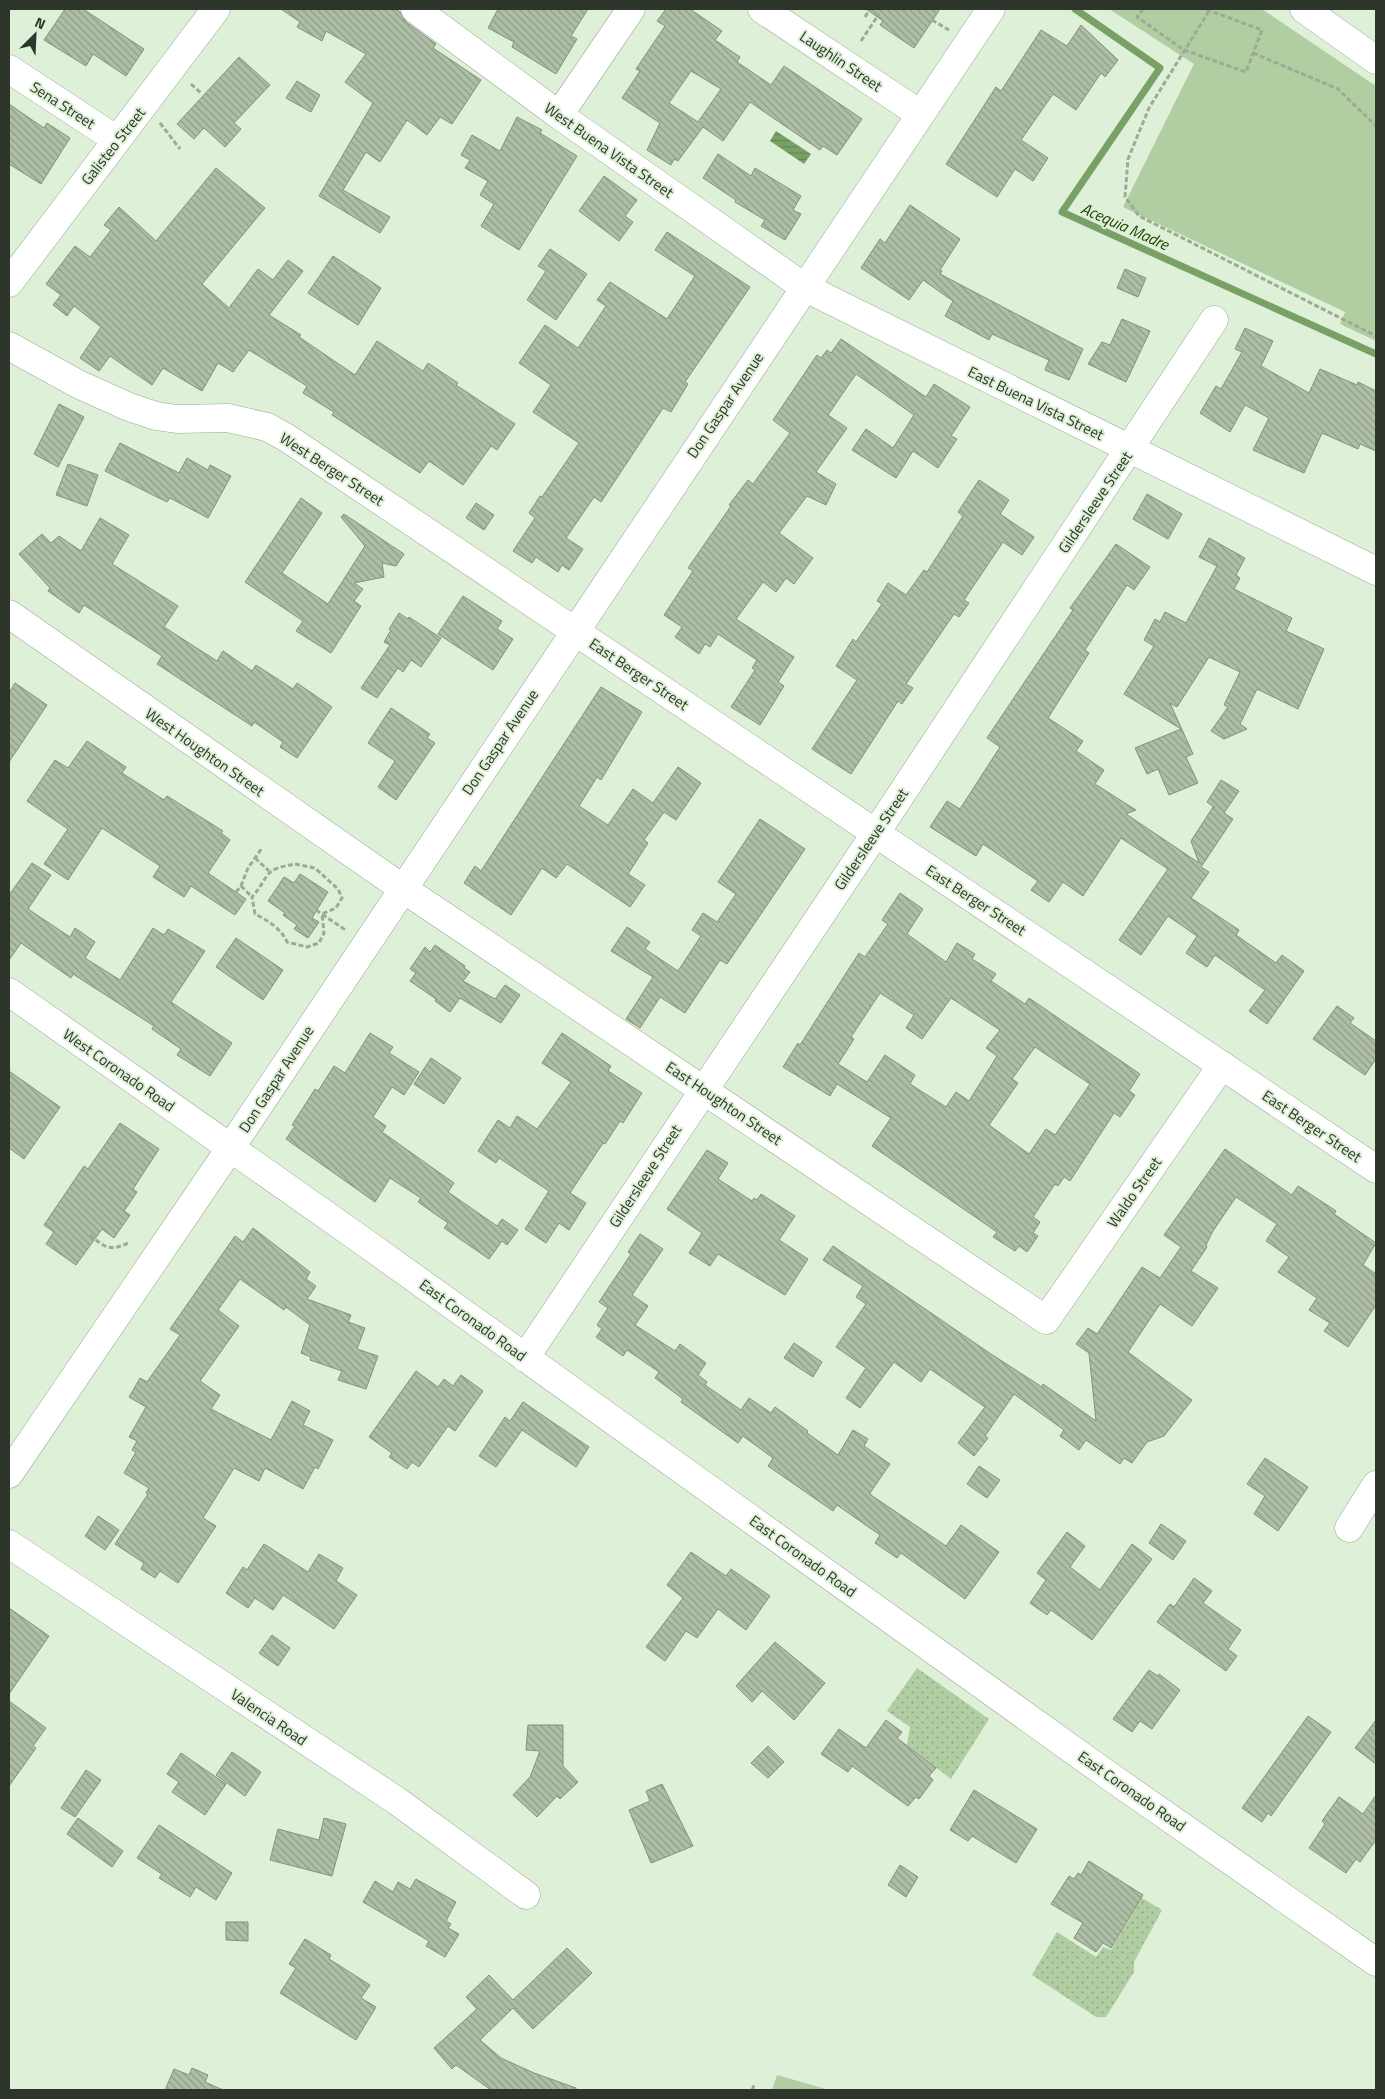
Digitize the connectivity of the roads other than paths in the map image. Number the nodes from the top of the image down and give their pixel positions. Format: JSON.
{"nodes":[{"id":1,"x":216,"y":9,"type":"edge"},
{"id":2,"x":415,"y":9,"type":"edge"},
{"id":3,"x":632,"y":9,"type":"edge"},
{"id":4,"x":762,"y":9,"type":"edge"},
{"id":5,"x":990,"y":9,"type":"edge"},
{"id":6,"x":1304,"y":9,"type":"edge"},
{"id":7,"x":1376,"y":60,"type":"edge"},
{"id":8,"x":9,"y":69,"type":"edge"},
{"id":9,"x":920,"y":114,"type":"junction"},
{"id":10,"x":559,"y":115,"type":"junction"},
{"id":11,"x":117,"y":140,"type":"junction"},
{"id":12,"x":9,"y":283,"type":"edge"},
{"id":13,"x":804,"y":287,"type":"junction"},
{"id":14,"x":1214,"y":320,"type":"dead end"},
{"id":15,"x":9,"y":346,"type":"edge"},
{"id":16,"x":1130,"y":449,"type":"junction"},
{"id":17,"x":1376,"y":571,"type":"edge"},
{"id":18,"x":9,"y":614,"type":"edge"},
{"id":19,"x":575,"y":631,"type":"junction"},
{"id":20,"x":875,"y":834,"type":"junction"},
{"id":21,"x":402,"y":888,"type":"junction"},
{"id":22,"x":9,"y":992,"type":"edge"},
{"id":23,"x":1222,"y":1065,"type":"junction"},
{"id":24,"x":703,"y":1088,"type":"junction"},
{"id":25,"x":231,"y":1147,"type":"junction"},
{"id":26,"x":1376,"y":1169,"type":"edge"},
{"id":27,"x":1046,"y":1320,"type":"joint"},
{"id":28,"x":525,"y":1358,"type":"junction"},
{"id":29,"x":9,"y":1474,"type":"edge"},
{"id":30,"x":1376,"y":1485,"type":"edge"},
{"id":31,"x":1349,"y":1528,"type":"dead end"},
{"id":32,"x":9,"y":1544,"type":"edge"},
{"id":33,"x":526,"y":1895,"type":"dead end"},
{"id":34,"x":1376,"y":1962,"type":"edge"}],
"edges":[{"from":1,"to":11,"type":"street","name":"Galisteo Street"},
{"from":2,"to":10,"type":"street","name":"West Buena Vista Street"},
{"from":3,"to":10,"type":"street"},
{"from":4,"to":9,"type":"street","name":"Laughlin Street"},
{"from":5,"to":9,"type":"street","name":"Don Gaspar Avenue"},
{"from":6,"to":7,"type":"street"},
{"from":8,"to":11,"type":"street","name":"Sena Street"},
{"from":9,"to":13,"type":"street","name":"Don Gaspar Avenue"},
{"from":10,"to":13,"type":"street","name":"West Buena Vista Street"},
{"from":11,"to":12,"type":"street","name":"Galisteo Street"},
{"from":13,"to":16,"type":"street","name":"East Buena Vista Street"},
{"from":13,"to":19,"type":"street","name":"Don Gaspar Avenue"},
{"from":14,"to":16,"type":"street","name":"Gildersleeve Street"},
{"from":15,"to":19,"type":"street","name":"West Berger Street"},
{"from":16,"to":17,"type":"street","name":"East Buena Vista Street"},
{"from":16,"to":20,"type":"street","name":"Gildersleeve Street"},
{"from":18,"to":21,"type":"street","name":"West Houghton Street"},
{"from":19,"to":20,"type":"street","name":"East Berger Street"},
{"from":19,"to":21,"type":"street","name":"Don Gaspar Avenue"},
{"from":20,"to":23,"type":"street","name":"East Berger Street"},
{"from":20,"to":24,"type":"street","name":"Gildersleeve Street"},
{"from":21,"to":24,"type":"street","name":"East Houghton Street"},
{"from":21,"to":25,"type":"street","name":"Don Gaspar Avenue"},
{"from":22,"to":25,"type":"street","name":"West Coronado Road"},
{"from":23,"to":26,"type":"street","name":"East Berger Street"},
{"from":23,"to":27,"type":"street","name":"Waldo Street"},
{"from":24,"to":27,"type":"street","name":"East Houghton Street"},
{"from":24,"to":28,"type":"street","name":"Gildersleeve Street"},
{"from":25,"to":28,"type":"street","name":"East Coronado Road"},
{"from":25,"to":29,"type":"street","name":"Don Gaspar Avenue"},
{"from":28,"to":34,"type":"street","name":"East Coronado Road"},
{"from":30,"to":31,"type":"street"},
{"from":32,"to":33,"type":"street","name":"Valencia Road"}]}
